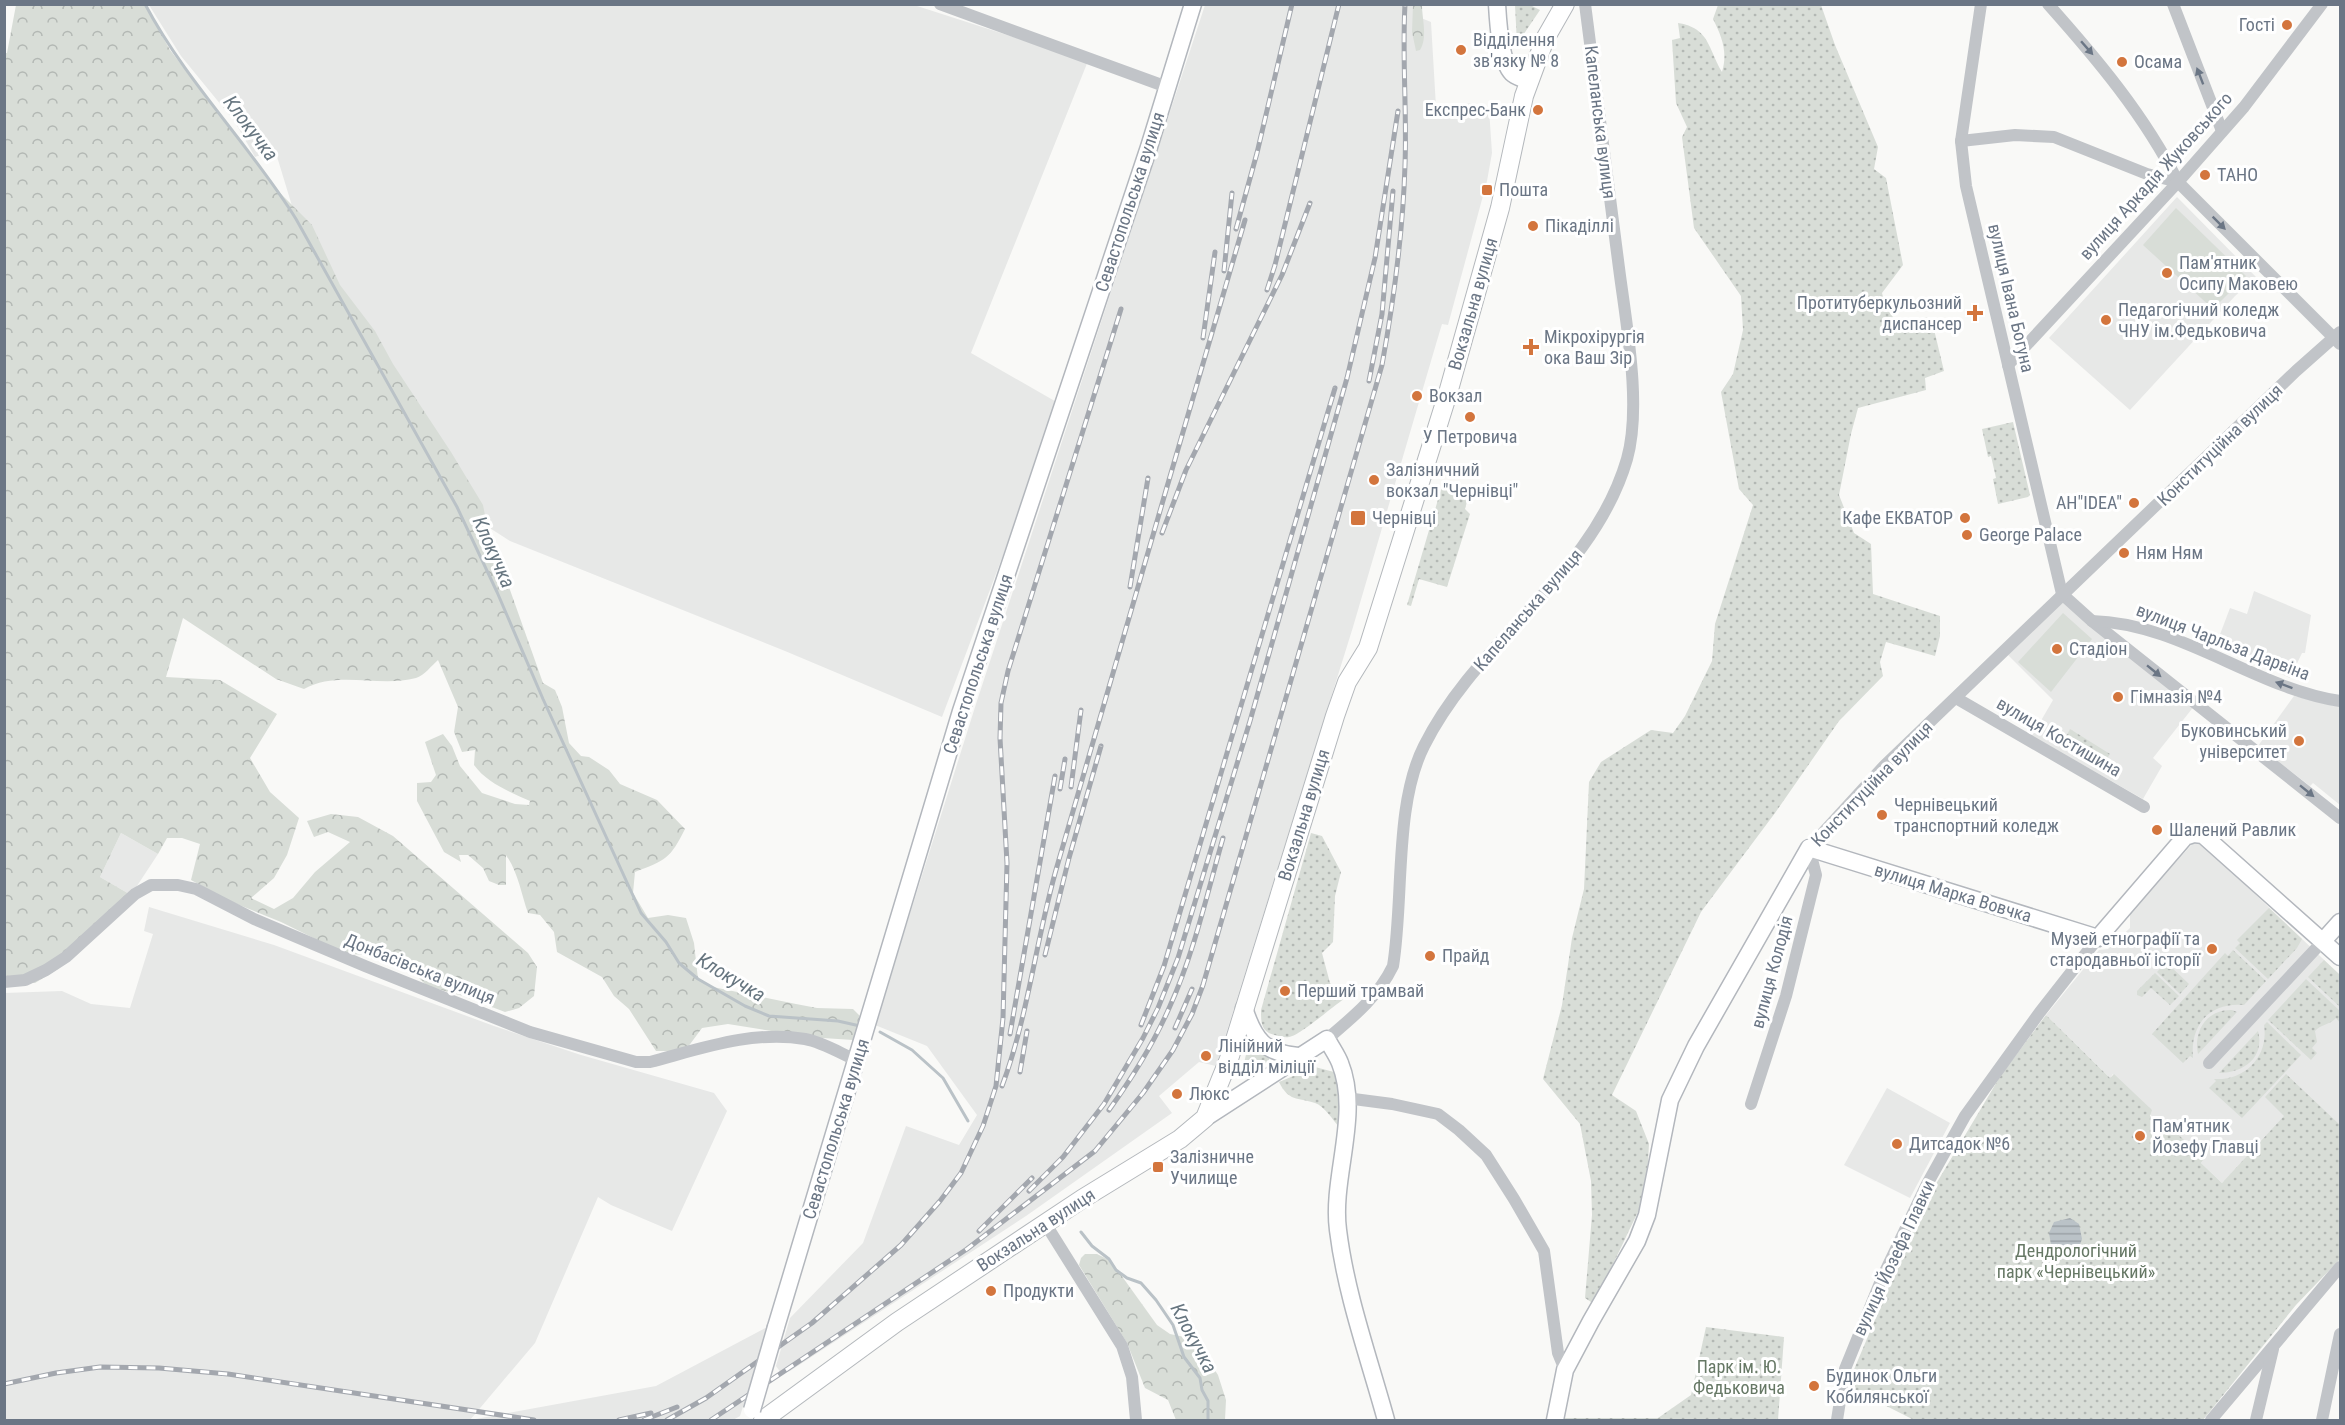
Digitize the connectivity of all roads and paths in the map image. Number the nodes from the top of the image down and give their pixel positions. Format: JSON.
{"nodes":[{"id":1,"x":940,"y":4,"type":"edge"},
{"id":2,"x":1193,"y":4,"type":"edge"},
{"id":3,"x":1497,"y":4,"type":"edge"},
{"id":4,"x":1565,"y":4,"type":"edge"},
{"id":5,"x":1585,"y":4,"type":"edge"},
{"id":6,"x":1982,"y":4,"type":"edge"},
{"id":7,"x":2048,"y":4,"type":"edge"},
{"id":8,"x":2173,"y":4,"type":"edge"},
{"id":9,"x":2322,"y":4,"type":"edge"},
{"id":10,"x":1530,"y":82,"type":"junction"},
{"id":11,"x":1167,"y":87,"type":"junction"},
{"id":12,"x":2222,"y":131,"type":"junction"},
{"id":13,"x":1960,"y":141,"type":"junction"},
{"id":14,"x":2178,"y":182,"type":"junction"},
{"id":15,"x":2338,"y":338,"type":"edge"},
{"id":16,"x":2008,"y":365,"type":"junction"},
{"id":17,"x":2063,"y":596,"type":"junction"},
{"id":18,"x":2092,"y":621,"type":"junction"},
{"id":19,"x":1956,"y":698,"type":"junction"},
{"id":20,"x":2340,"y":701,"type":"edge"},
{"id":21,"x":2144,"y":807,"type":"dead end"},
{"id":22,"x":2340,"y":818,"type":"edge"},
{"id":23,"x":1809,"y":848,"type":"junction"},
{"id":24,"x":2340,"y":922,"type":"edge"},
{"id":25,"x":2098,"y":938,"type":"junction"},
{"id":26,"x":2323,"y":941,"type":"junction"},
{"id":27,"x":2340,"y":957,"type":"edge"},
{"id":28,"x":4,"y":982,"type":"edge"},
{"id":29,"x":1244,"y":1008,"type":"junction"},
{"id":30,"x":1256,"y":1037,"type":"junction"},
{"id":31,"x":1327,"y":1039,"type":"junction"},
{"id":32,"x":1233,"y":1046,"type":"junction"},
{"id":33,"x":1298,"y":1056,"type":"junction"},
{"id":34,"x":856,"y":1060,"type":"junction"},
{"id":35,"x":2209,"y":1063,"type":"dead end"},
{"id":36,"x":1346,"y":1098,"type":"junction"},
{"id":37,"x":1751,"y":1104,"type":"dead end"},
{"id":38,"x":1205,"y":1118,"type":"junction"},
{"id":39,"x":1045,"y":1223,"type":"junction"},
{"id":40,"x":2340,"y":1267,"type":"edge"},
{"id":41,"x":2340,"y":1334,"type":"edge"},
{"id":42,"x":2273,"y":1346,"type":"junction"},
{"id":43,"x":1565,"y":1371,"type":"junction"},
{"id":44,"x":754,"y":1417,"type":"edge"},
{"id":45,"x":1136,"y":1420,"type":"edge"},
{"id":46,"x":1386,"y":1420,"type":"edge"},
{"id":47,"x":1555,"y":1420,"type":"edge"},
{"id":48,"x":1837,"y":1420,"type":"edge"},
{"id":49,"x":2211,"y":1420,"type":"edge"},
{"id":50,"x":2256,"y":1420,"type":"edge"},
{"id":51,"x":2322,"y":1420,"type":"edge"}],
"edges":[{"from":1,"to":11,"type":"street"},
{"from":2,"to":11,"type":"street","name":"Севастопольська вулиця"},
{"from":3,"to":10,"type":"street"},
{"from":4,"to":10,"type":"main road","name":"Вокзальна вулиця"},
{"from":5,"to":31,"type":"street","name":"Капеланська вулиця"},
{"from":6,"to":13,"type":"street","name":"вулиця Івана Богуна"},
{"from":7,"to":14,"type":"street","one_way":true},
{"from":12,"to":8,"type":"street","one_way":true},
{"from":9,"to":12,"type":"street","name":"вулиця Аркадія Жуковського"},
{"from":10,"to":29,"type":"main road","name":"Вокзальна вулиця"},
{"from":11,"to":34,"type":"street","name":"Севастопольська вулиця"},
{"from":12,"to":14,"type":"street","name":"вулиця Аркадія Жуковського"},
{"from":13,"to":14,"type":"street"},
{"from":13,"to":16,"type":"street","name":"вулиця Івана Богуна"},
{"from":14,"to":15,"type":"street","one_way":true},
{"from":14,"to":16,"type":"street","name":"вулиця Аркадія Жуковського"},
{"from":15,"to":17,"type":"street","name":"Конституційна вулиця"},
{"from":16,"to":17,"type":"street","name":"вулиця Івана Богуна"},
{"from":17,"to":18,"type":"street"},
{"from":17,"to":19,"type":"street","name":"Конституційна вулиця"},
{"from":20,"to":18,"type":"street","name":"вулиця Чарльза Дарвіна","one_way":true},
{"from":18,"to":22,"type":"street","one_way":true},
{"from":19,"to":21,"type":"street","name":"вулиця Костишина"},
{"from":19,"to":23,"type":"street","name":"Конституційна вулиця"},
{"from":23,"to":25,"type":"street","name":"вулиця Марка Вовчка"},
{"from":23,"to":37,"type":"street","name":"вулиця Колодія"},
{"from":23,"to":43,"type":"street","name":"Конституційна вулиця"},
{"from":24,"to":26,"type":"street"},
{"from":25,"to":26,"type":"street","name":"вулиця Йозефа Главки"},
{"from":25,"to":48,"type":"street","name":"вулиця Йозефа Главки"},
{"from":26,"to":27,"type":"street"},
{"from":26,"to":35,"type":"street"},
{"from":28,"to":34,"type":"street","name":"Донбасівська вулиця"},
{"from":29,"to":30,"type":"street"},
{"from":29,"to":32,"type":"main road","name":"Вокзальна вулиця"},
{"from":30,"to":32,"type":"street"},
{"from":30,"to":33,"type":"street"},
{"from":31,"to":33,"type":"street","name":"Капеланська вулиця"},
{"from":31,"to":36,"type":"street"},
{"from":32,"to":38,"type":"main road","name":"Вокзальна вулиця"},
{"from":33,"to":38,"type":"street","name":"Капеланська вулиця"},
{"from":34,"to":44,"type":"street","name":"Севастопольська вулиця","bridge":true},
{"from":36,"to":43,"type":"street"},
{"from":36,"to":46,"type":"street"},
{"from":38,"to":39,"type":"main road","name":"Вокзальна вулиця"},
{"from":39,"to":44,"type":"main road","name":"Вокзальна вулиця"},
{"from":39,"to":45,"type":"street"},
{"from":40,"to":42,"type":"street"},
{"from":41,"to":51,"type":"street"},
{"from":42,"to":49,"type":"street"},
{"from":42,"to":50,"type":"street"},
{"from":43,"to":47,"type":"street","name":"Конституційна вулиця"}]}
